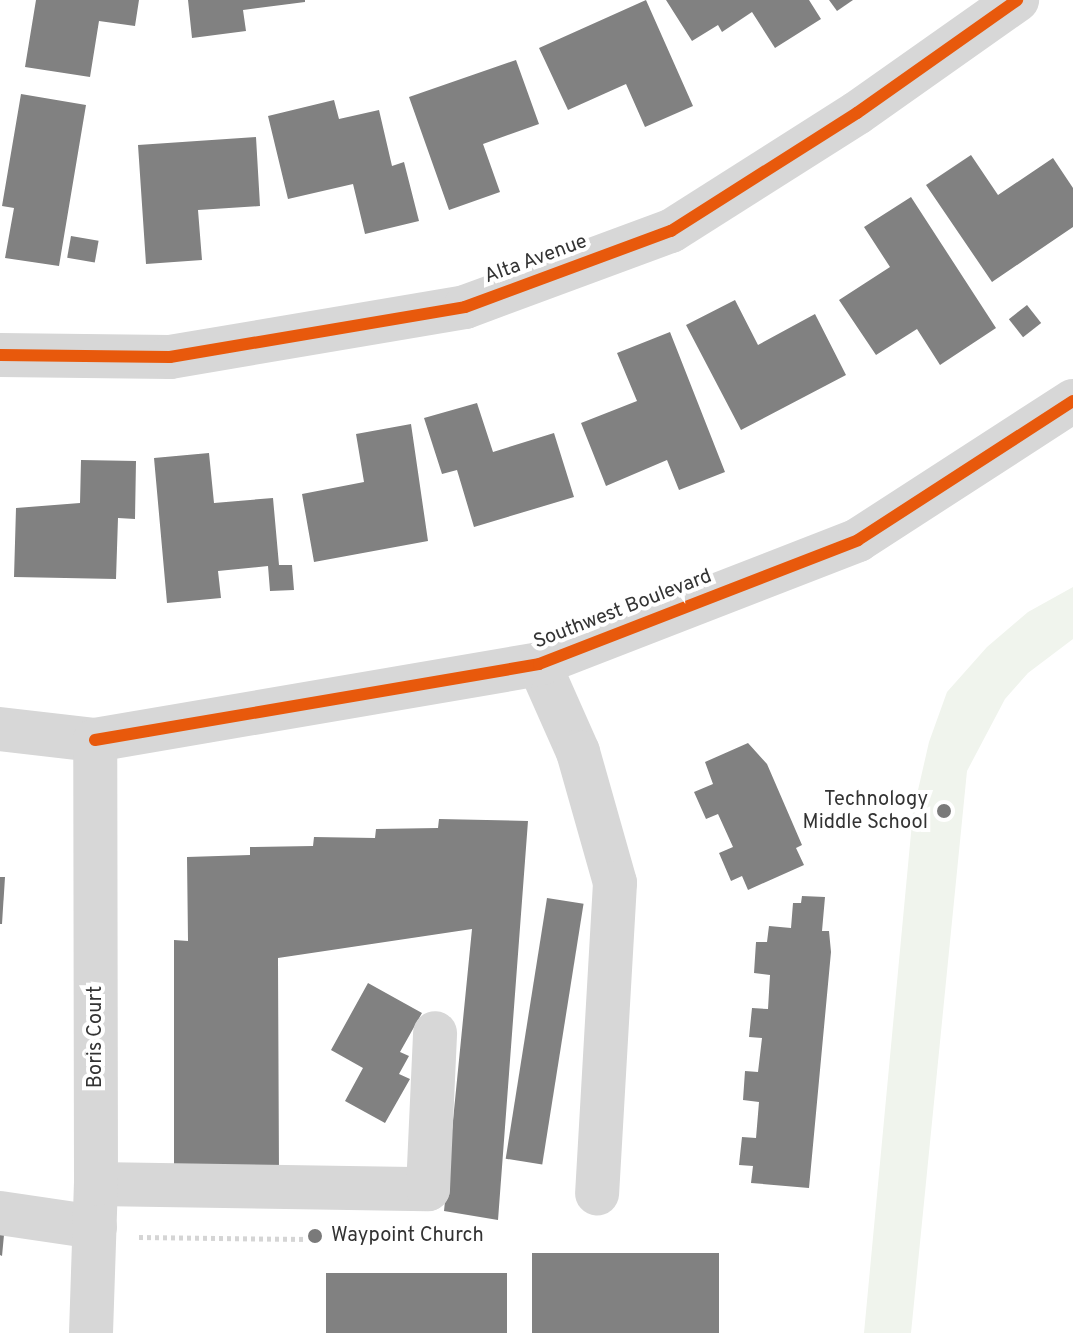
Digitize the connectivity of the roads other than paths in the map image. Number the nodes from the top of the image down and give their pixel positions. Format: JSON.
{"nodes":[{"id":1,"x":1017,"y":0,"type":"edge"},
{"id":2,"x":0,"y":355,"type":"edge"},
{"id":3,"x":1073,"y":401,"type":"edge"},
{"id":4,"x":539,"y":664,"type":"junction"},
{"id":5,"x":0,"y":729,"type":"edge"},
{"id":6,"x":95,"y":740,"type":"junction"},
{"id":7,"x":435,"y":1033,"type":"dead end"},
{"id":8,"x":96,"y":1184,"type":"junction"},
{"id":9,"x":597,"y":1193,"type":"dead end"},
{"id":10,"x":0,"y":1213,"type":"edge"},
{"id":11,"x":112,"y":1232,"type":"junction"},
{"id":12,"x":91,"y":1333,"type":"edge"}],
"edges":[{"from":1,"to":2,"type":"street","name":"Alta Avenue"},
{"from":3,"to":4,"type":"street","name":"Southwest Boulevard"},
{"from":4,"to":6,"type":"street","name":"Southwest Boulevard"},
{"from":4,"to":9,"type":"street"},
{"from":5,"to":6,"type":"street","name":"Southwest Boulevard"},
{"from":6,"to":8,"type":"street","name":"Boris Court"},
{"from":7,"to":8,"type":"street"},
{"from":8,"to":11,"type":"street","name":"Boris Court"},
{"from":10,"to":11,"type":"street"},
{"from":11,"to":12,"type":"street","name":"Boris Court"}]}
